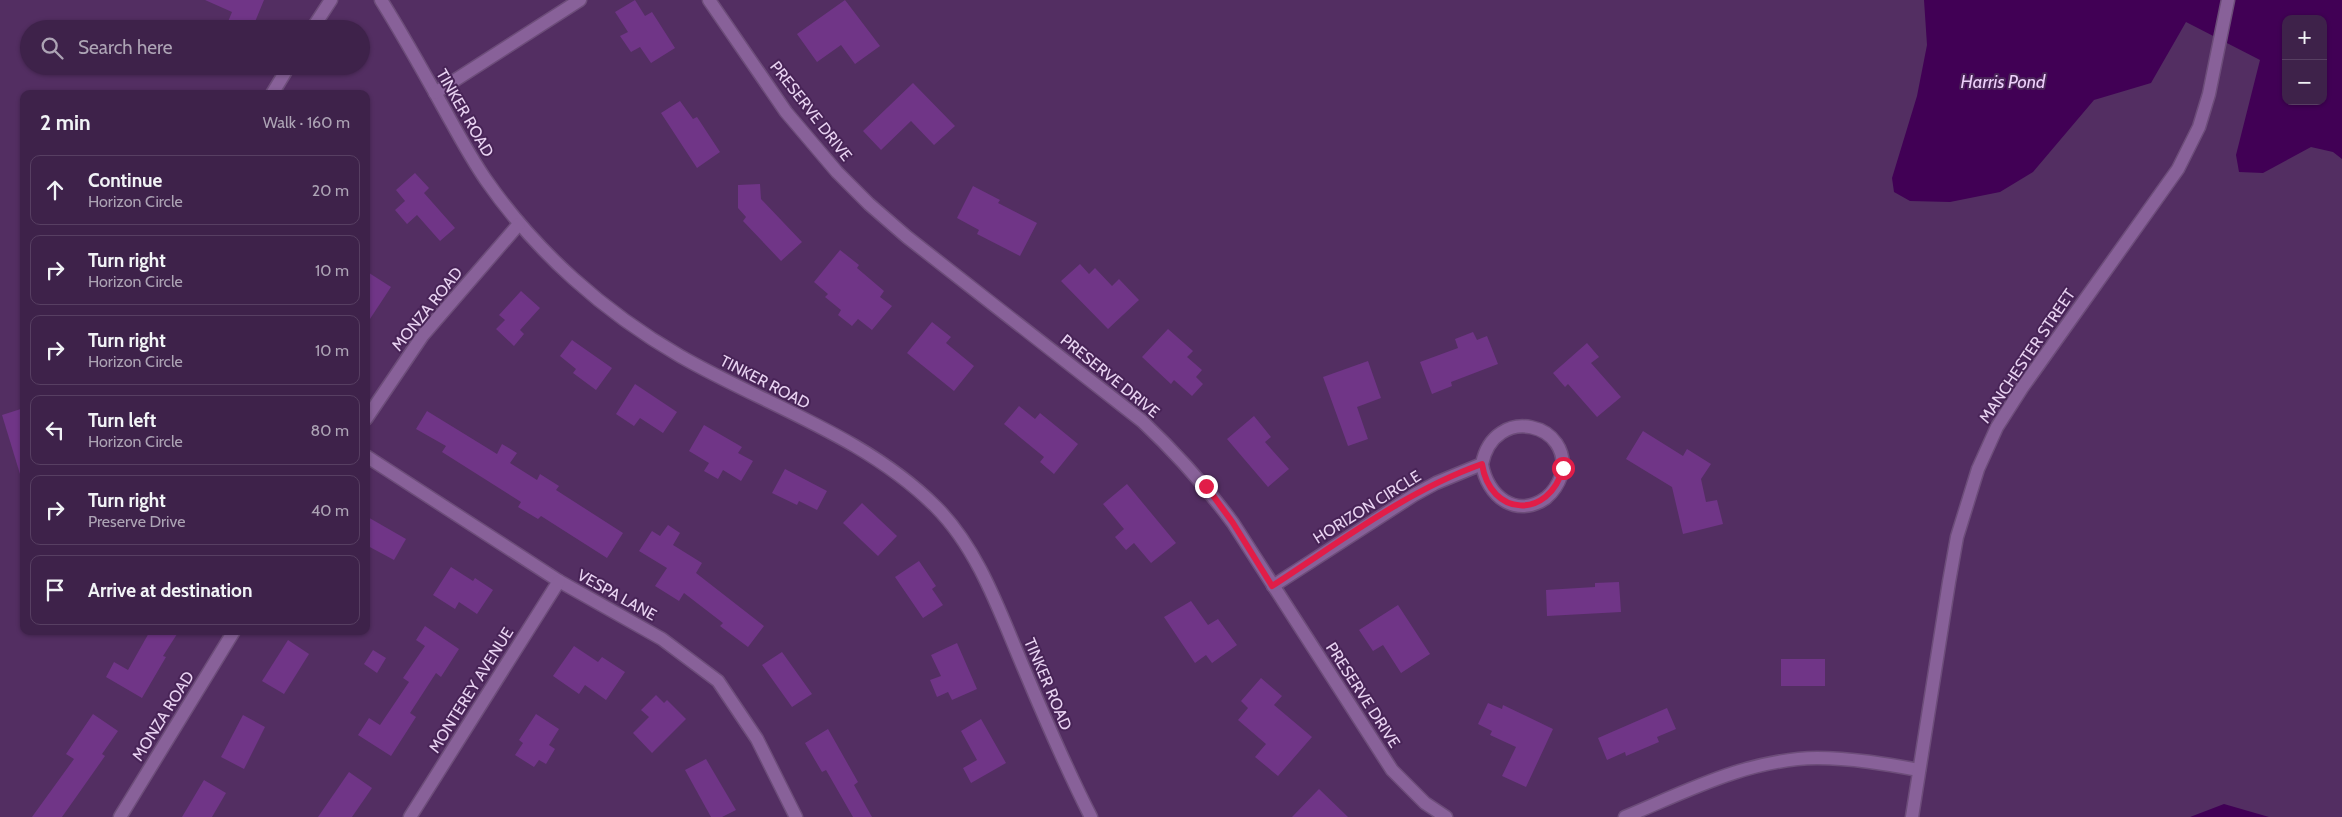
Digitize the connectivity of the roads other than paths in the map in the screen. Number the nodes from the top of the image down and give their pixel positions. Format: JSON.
{"nodes":[{"id":1,"x":332,"y":0,"type":"edge"},
{"id":2,"x":381,"y":0,"type":"edge"},
{"id":3,"x":580,"y":0,"type":"edge"},
{"id":4,"x":709,"y":0,"type":"edge"},
{"id":5,"x":2228,"y":0,"type":"edge"},
{"id":6,"x":318,"y":20,"type":"edge"},
{"id":7,"x":284,"y":75,"type":"edge"},
{"id":8,"x":274,"y":90,"type":"edge"},
{"id":9,"x":435,"y":93,"type":"junction"},
{"id":10,"x":519,"y":224,"type":"junction"},
{"id":11,"x":370,"y":413,"type":"edge"},
{"id":12,"x":370,"y":459,"type":"edge"},
{"id":13,"x":1482,"y":464,"type":"junction"},
{"id":14,"x":559,"y":581,"type":"junction"},
{"id":15,"x":1272,"y":586,"type":"junction"},
{"id":16,"x":232,"y":635,"type":"edge"},
{"id":17,"x":1919,"y":770,"type":"junction"},
{"id":18,"x":414,"y":812,"type":"edge"},
{"id":19,"x":120,"y":817,"type":"edge"},
{"id":20,"x":426,"y":817,"type":"edge"},
{"id":21,"x":796,"y":817,"type":"edge"},
{"id":22,"x":1091,"y":817,"type":"edge"},
{"id":23,"x":1446,"y":817,"type":"edge"},
{"id":24,"x":1625,"y":817,"type":"edge"},
{"id":25,"x":1912,"y":817,"type":"edge"}],
"edges":[{"from":1,"to":6,"type":"street"},
{"from":2,"to":9,"type":"street","name":"TINKER ROAD"},
{"from":3,"to":9,"type":"street"},
{"from":4,"to":15,"type":"street","name":"PRESERVE DRIVE"},
{"from":5,"to":17,"type":"street","name":"MANCHESTER STREET"},
{"from":7,"to":8,"type":"street"},
{"from":9,"to":10,"type":"street","name":"TINKER ROAD"},
{"from":10,"to":11,"type":"street","name":"MONZA ROAD"},
{"from":10,"to":22,"type":"street","name":"TINKER ROAD"},
{"from":12,"to":14,"type":"street","name":"VESPA LANE"},
{"from":13,"to":13,"type":"street"},
{"from":13,"to":15,"type":"street","name":"HORIZON CIRCLE"},
{"from":14,"to":18,"type":"street","name":"MONTEREY AVENUE"},
{"from":14,"to":21,"type":"street","name":"VESPA LANE"},
{"from":15,"to":23,"type":"street","name":"PRESERVE DRIVE"},
{"from":16,"to":19,"type":"street","name":"MONZA ROAD"},
{"from":17,"to":24,"type":"street"},
{"from":17,"to":25,"type":"street","name":"MANCHESTER STREET"},
{"from":18,"to":20,"type":"street"}]}
